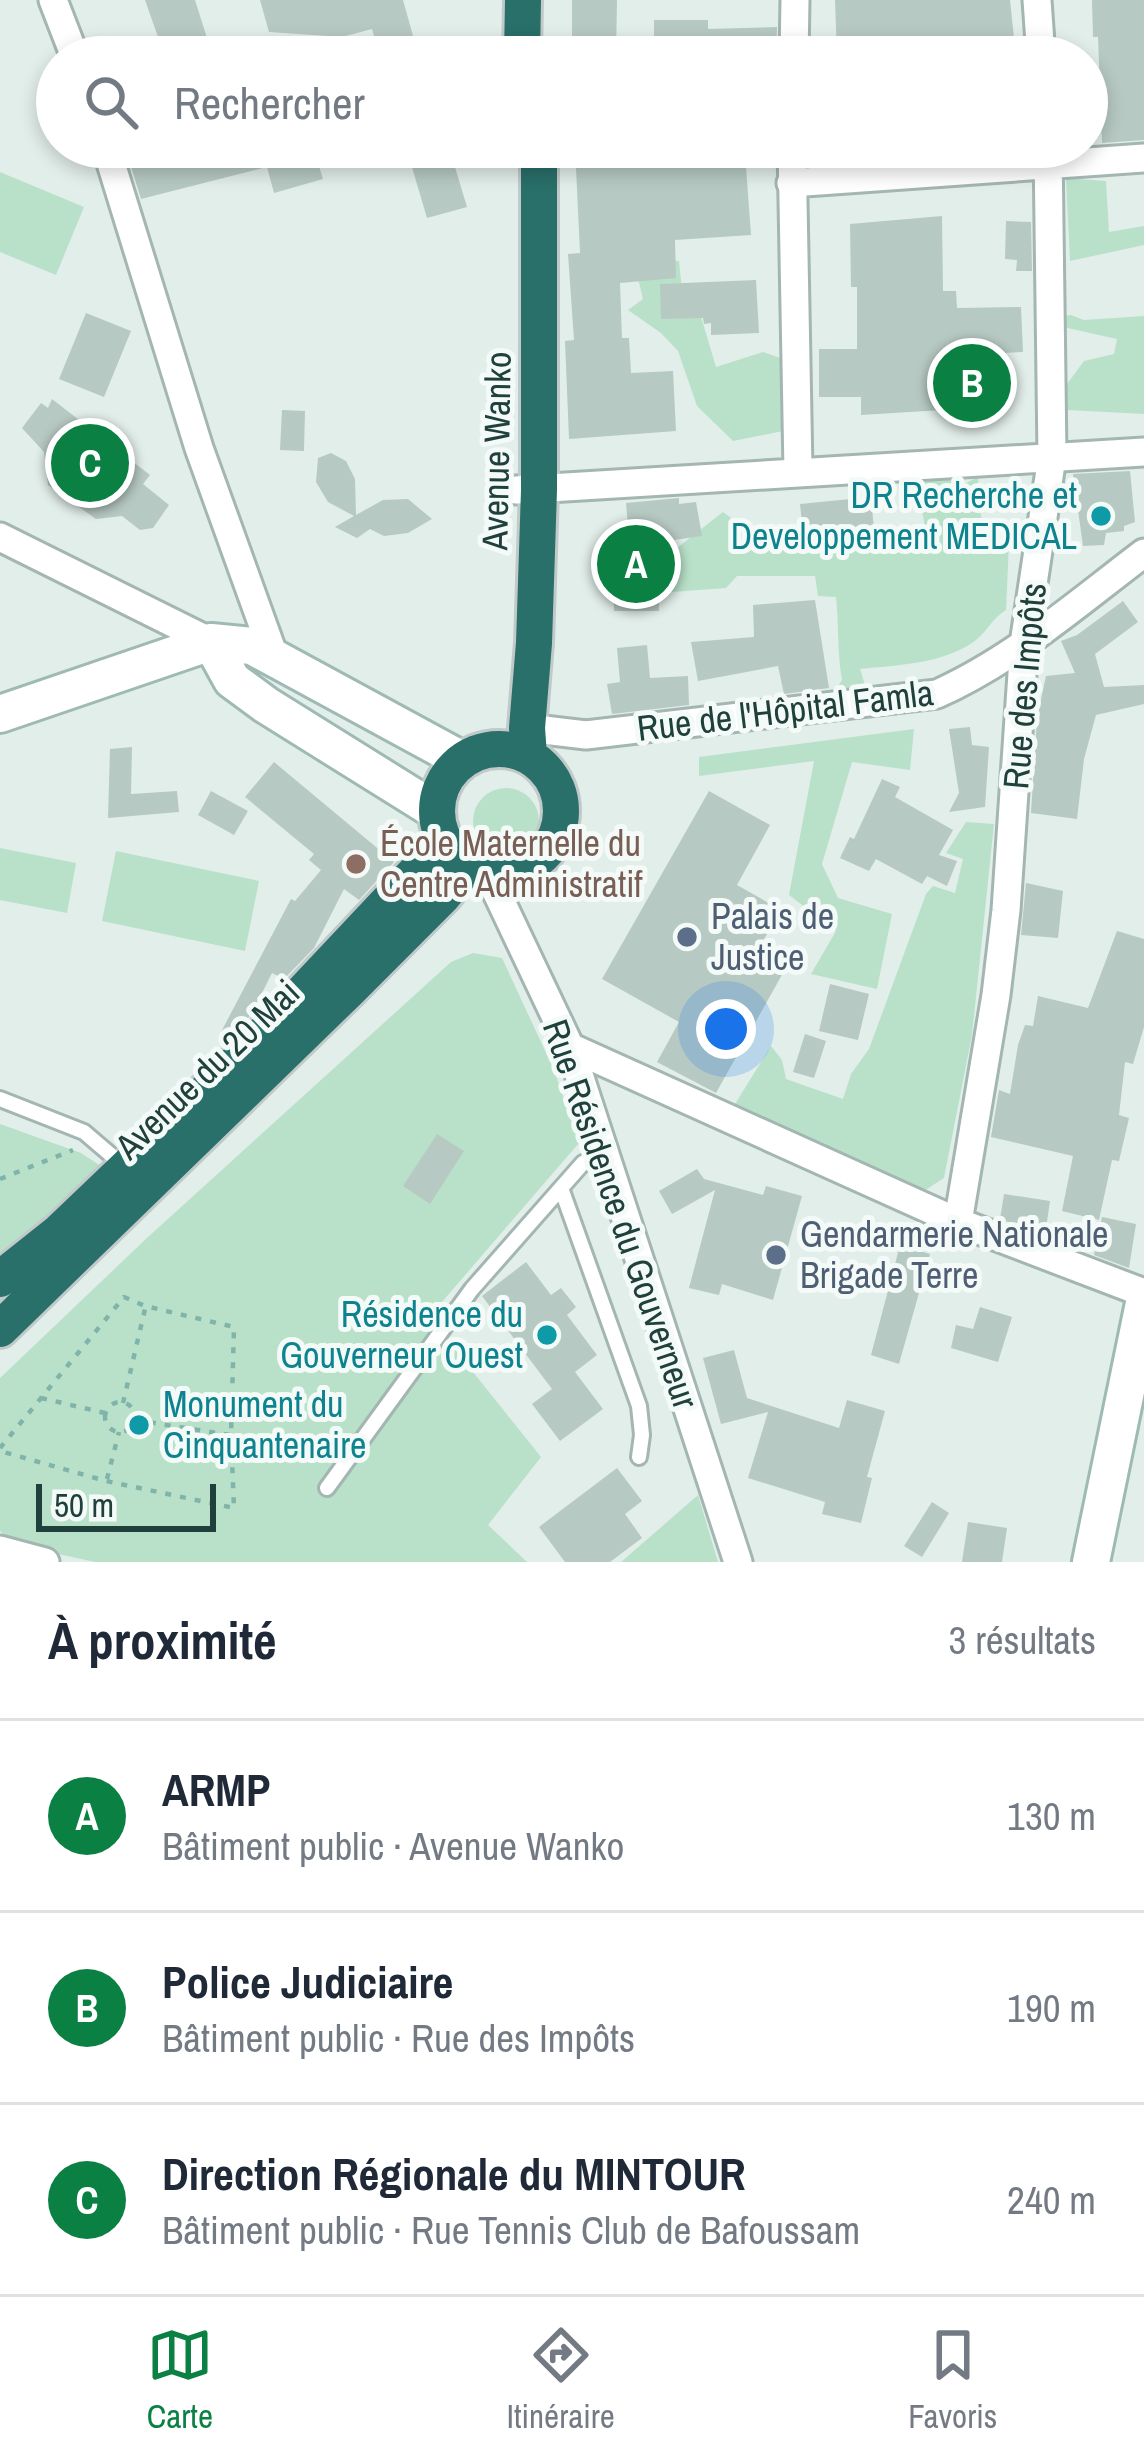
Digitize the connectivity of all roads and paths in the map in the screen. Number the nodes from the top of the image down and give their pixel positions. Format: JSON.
{"nodes":[{"id":1,"x":53,"y":0,"type":"edge"},
{"id":2,"x":523,"y":0,"type":"edge"},
{"id":3,"x":539,"y":0,"type":"edge"},
{"id":4,"x":795,"y":0,"type":"edge"},
{"id":5,"x":1037,"y":0,"type":"edge"},
{"id":6,"x":67,"y":36,"type":"edge"},
{"id":7,"x":522,"y":36,"type":"edge"},
{"id":8,"x":539,"y":36,"type":"edge"},
{"id":9,"x":794,"y":36,"type":"edge"},
{"id":10,"x":1040,"y":36,"type":"edge"},
{"id":11,"x":1108,"y":157,"type":"edge"},
{"id":12,"x":1144,"y":158,"type":"edge"},
{"id":13,"x":112,"y":168,"type":"edge"},
{"id":14,"x":521,"y":168,"type":"edge"},
{"id":15,"x":538,"y":168,"type":"edge"},
{"id":16,"x":791,"y":168,"type":"edge"},
{"id":17,"x":934,"y":168,"type":"edge"},
{"id":18,"x":1048,"y":168,"type":"edge"},
{"id":19,"x":791,"y":183,"type":"junction"},
{"id":20,"x":1144,"y":452,"type":"edge"},
{"id":21,"x":1052,"y":457,"type":"junction"},
{"id":22,"x":798,"y":471,"type":"junction"},
{"id":23,"x":527,"y":490,"type":"junction"},
{"id":24,"x":0,"y":537,"type":"edge"},
{"id":25,"x":1144,"y":553,"type":"edge"},
{"id":26,"x":211,"y":642,"type":"junction"},
{"id":27,"x":1024,"y":644,"type":"junction"},
{"id":28,"x":274,"y":656,"type":"junction"},
{"id":29,"x":0,"y":714,"type":"edge"},
{"id":30,"x":520,"y":744,"type":"junction"},
{"id":31,"x":462,"y":760,"type":"junction"},
{"id":32,"x":459,"y":847,"type":"junction"},
{"id":33,"x":570,"y":1047,"type":"junction"},
{"id":34,"x":0,"y":1099,"type":"edge"},
{"id":35,"x":92,"y":1136,"type":"junction"},
{"id":36,"x":606,"y":1151,"type":"junction"},
{"id":37,"x":135,"y":1178,"type":"junction"},
{"id":38,"x":0,"y":1179,"type":"edge"},
{"id":39,"x":561,"y":1188,"type":"junction"},
{"id":40,"x":958,"y":1222,"type":"junction"},
{"id":41,"x":0,"y":1279,"type":"edge"},
{"id":42,"x":1144,"y":1293,"type":"edge"},
{"id":43,"x":1144,"y":1304,"type":"edge"},
{"id":44,"x":146,"y":1306,"type":"junction"},
{"id":45,"x":0,"y":1329,"type":"edge"},
{"id":46,"x":41,"y":1398,"type":"junction"},
{"id":47,"x":124,"y":1402,"type":"junction"},
{"id":48,"x":106,"y":1414,"type":"junction"},
{"id":49,"x":135,"y":1420,"type":"junction"},
{"id":50,"x":118,"y":1432,"type":"junction"},
{"id":51,"x":231,"y":1436,"type":"junction"},
{"id":52,"x":0,"y":1449,"type":"edge"},
{"id":53,"x":639,"y":1457,"type":"dead end"},
{"id":54,"x":106,"y":1481,"type":"junction"},
{"id":55,"x":327,"y":1488,"type":"dead end"},
{"id":56,"x":1,"y":1549,"type":"edge"},
{"id":57,"x":45,"y":1562,"type":"edge"},
{"id":58,"x":738,"y":1562,"type":"edge"},
{"id":59,"x":1091,"y":1562,"type":"edge"}],
"edges":[{"from":1,"to":6,"type":"street"},
{"from":2,"to":7,"type":"highway"},
{"from":3,"to":8,"type":"highway"},
{"from":4,"to":9,"type":"street"},
{"from":5,"to":10,"type":"street"},
{"from":11,"to":12,"type":"street"},
{"from":13,"to":28,"type":"street"},
{"from":14,"to":23,"type":"highway","name":"Avenue Wanko"},
{"from":15,"to":23,"type":"highway","name":"Avenue Wanko"},
{"from":16,"to":19,"type":"street"},
{"from":17,"to":19,"type":"street"},
{"from":18,"to":21,"type":"street","name":"Rue des Impôts"},
{"from":19,"to":22,"type":"street"},
{"from":20,"to":21,"type":"street"},
{"from":21,"to":22,"type":"street"},
{"from":21,"to":27,"type":"street","name":"Rue des Impôts"},
{"from":22,"to":23,"type":"street"},
{"from":23,"to":30,"type":"highway","name":"Avenue Wanko"},
{"from":24,"to":26,"type":"street"},
{"from":25,"to":27,"type":"street","name":"Rue de l'Hôpital Famla"},
{"from":26,"to":28,"type":"street"},
{"from":26,"to":29,"type":"street"},
{"from":26,"to":32,"type":"street"},
{"from":27,"to":30,"type":"street","name":"Rue de l'Hôpital Famla"},
{"from":27,"to":40,"type":"street","name":"Rue des Impôts"},
{"from":28,"to":31,"type":"street"},
{"from":30,"to":31,"type":"highway"},
{"from":30,"to":32,"type":"highway"},
{"from":31,"to":32,"type":"highway"},
{"from":32,"to":33,"type":"street","name":"Rue Résidence du Gouverneur"},
{"from":32,"to":37,"type":"highway","name":"Avenue du 20 Mai"},
{"from":33,"to":36,"type":"street","name":"Rue Résidence du Gouverneur"},
{"from":33,"to":40,"type":"street"},
{"from":34,"to":35,"type":"lane"},
{"from":35,"to":37,"type":"lane"},
{"from":35,"to":38,"type":"path"},
{"from":36,"to":39,"type":"lane"},
{"from":36,"to":58,"type":"street","name":"Rue Résidence du Gouverneur"},
{"from":37,"to":41,"type":"highway","name":"Avenue du 20 Mai"},
{"from":37,"to":45,"type":"highway","name":"Avenue du 20 Mai"},
{"from":39,"to":53,"type":"lane"},
{"from":39,"to":55,"type":"lane"},
{"from":40,"to":42,"type":"street"},
{"from":43,"to":59,"type":"street"},
{"from":44,"to":46,"type":"path"},
{"from":44,"to":47,"type":"path"},
{"from":44,"to":51,"type":"path"},
{"from":46,"to":48,"type":"path"},
{"from":46,"to":52,"type":"path"},
{"from":47,"to":48,"type":"path"},
{"from":47,"to":49,"type":"path"},
{"from":48,"to":50,"type":"path"},
{"from":49,"to":50,"type":"path"},
{"from":49,"to":51,"type":"path"},
{"from":50,"to":54,"type":"path"},
{"from":51,"to":54,"type":"path"},
{"from":52,"to":54,"type":"path"},
{"from":56,"to":57,"type":"street"}]}
